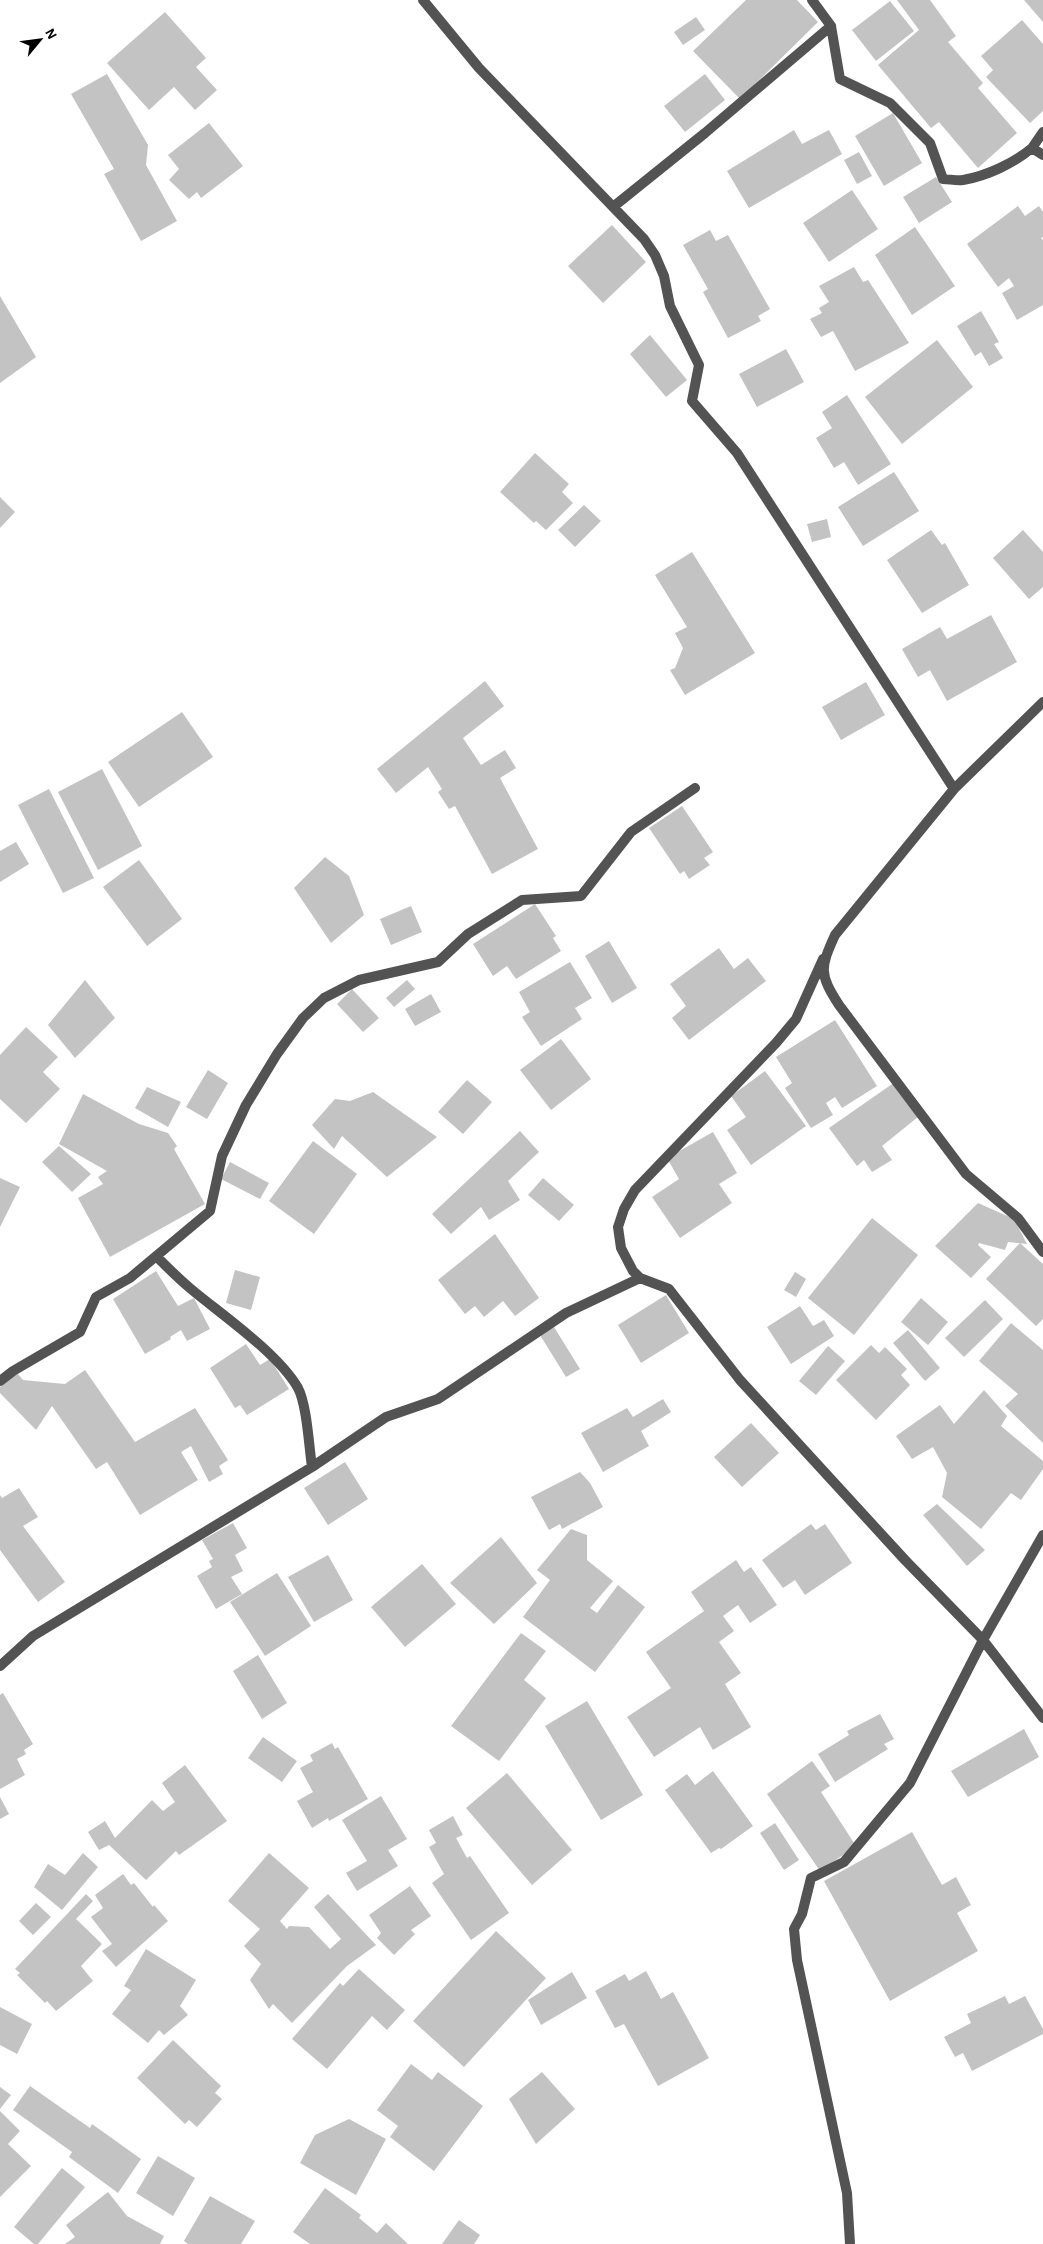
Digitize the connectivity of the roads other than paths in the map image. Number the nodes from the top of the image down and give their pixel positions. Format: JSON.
{"nodes":[{"id":1,"x":423,"y":0,"type":"edge"},
{"id":2,"x":812,"y":0,"type":"edge"},
{"id":3,"x":831,"y":26,"type":"junction"},
{"id":4,"x":1043,"y":132,"type":"edge"},
{"id":5,"x":1032,"y":148,"type":"junction"},
{"id":6,"x":1043,"y":156,"type":"edge"},
{"id":7,"x":614,"y":208,"type":"junction"},
{"id":8,"x":1043,"y":702,"type":"edge"},
{"id":9,"x":695,"y":788,"type":"dead end"},
{"id":10,"x":954,"y":789,"type":"junction"},
{"id":11,"x":823,"y":959,"type":"junction"},
{"id":12,"x":1043,"y":1252,"type":"edge"},
{"id":13,"x":157,"y":1257,"type":"junction"},
{"id":14,"x":640,"y":1278,"type":"junction"},
{"id":15,"x":0,"y":1381,"type":"edge"},
{"id":16,"x":312,"y":1468,"type":"junction"},
{"id":17,"x":1043,"y":1535,"type":"edge"},
{"id":18,"x":983,"y":1640,"type":"junction"},
{"id":19,"x":0,"y":1666,"type":"edge"},
{"id":20,"x":1043,"y":1718,"type":"edge"},
{"id":21,"x":850,"y":2244,"type":"edge"}],
"edges":[{"from":1,"to":7,"type":"street"},
{"from":2,"to":3,"type":"street"},
{"from":3,"to":5,"type":"street"},
{"from":3,"to":7,"type":"street"},
{"from":4,"to":5,"type":"street"},
{"from":5,"to":6,"type":"street"},
{"from":7,"to":10,"type":"street"},
{"from":8,"to":10,"type":"street"},
{"from":9,"to":13,"type":"street"},
{"from":10,"to":11,"type":"street"},
{"from":11,"to":12,"type":"street"},
{"from":11,"to":14,"type":"street"},
{"from":13,"to":15,"type":"street"},
{"from":13,"to":16,"type":"street"},
{"from":14,"to":16,"type":"street"},
{"from":14,"to":18,"type":"street"},
{"from":16,"to":19,"type":"street"},
{"from":17,"to":18,"type":"street"},
{"from":18,"to":20,"type":"street"},
{"from":18,"to":21,"type":"street"}]}
